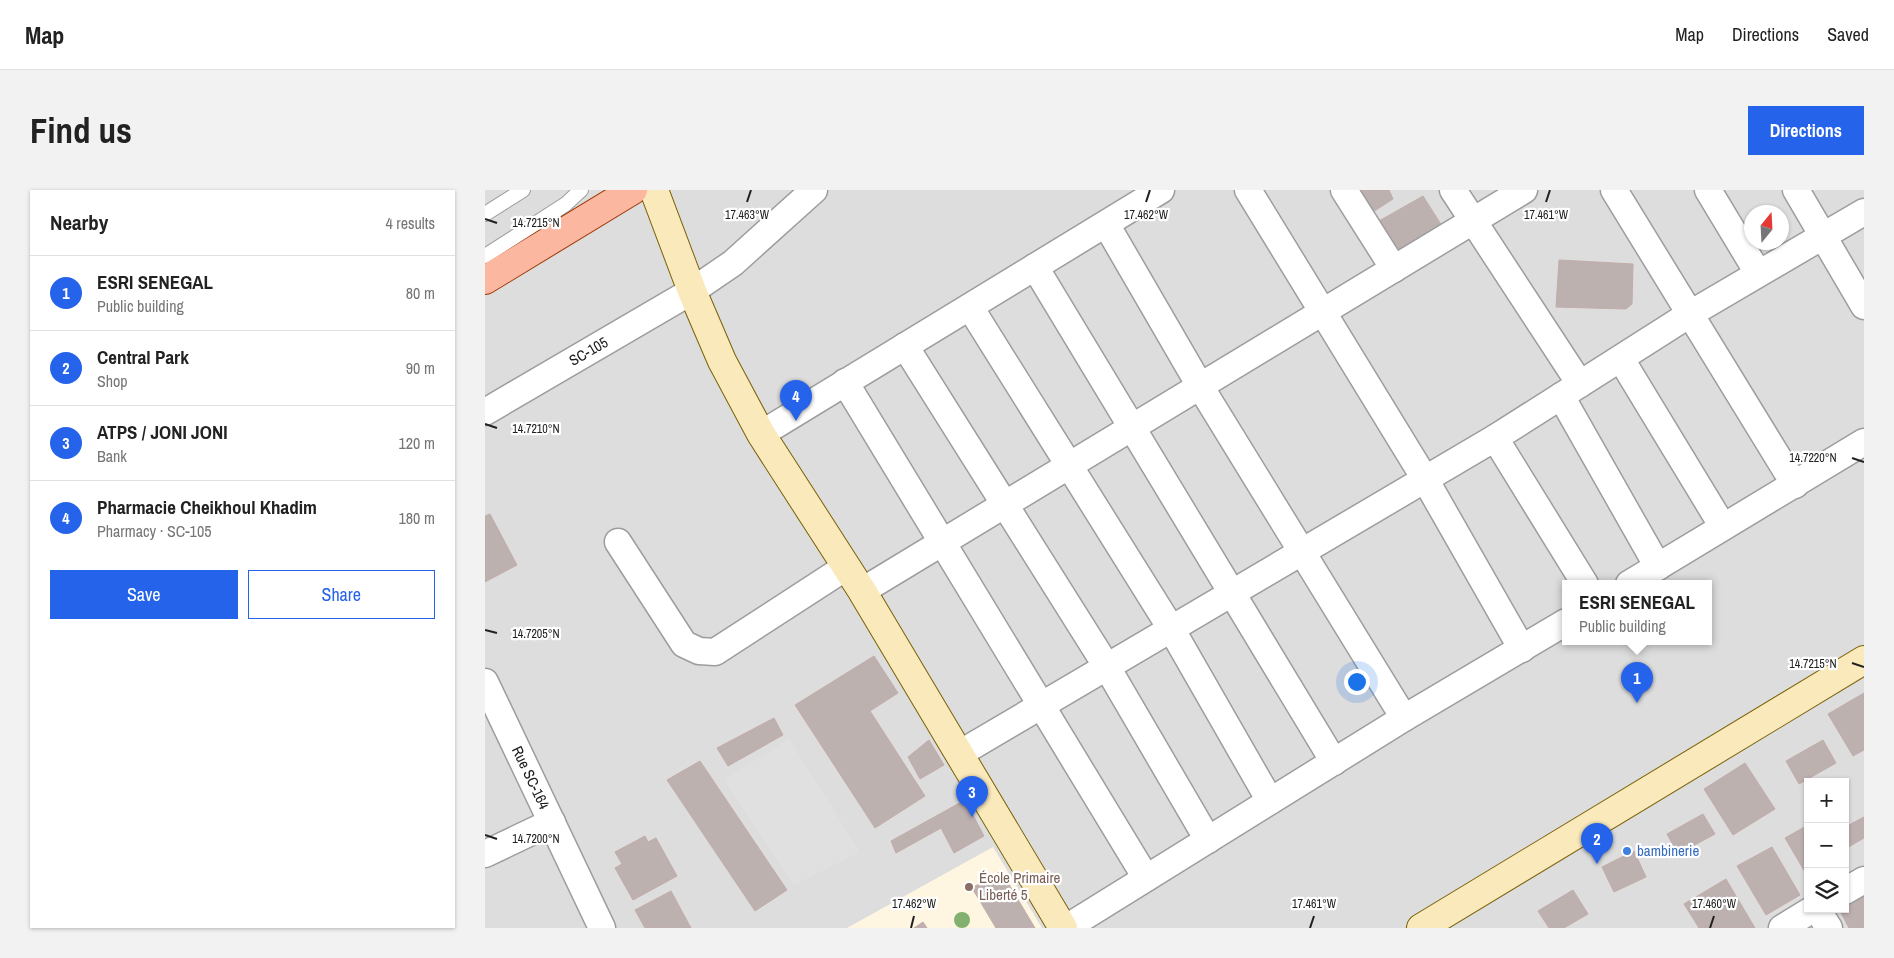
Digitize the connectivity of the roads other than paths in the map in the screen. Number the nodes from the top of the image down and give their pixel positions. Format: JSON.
{"nodes":[{"id":1,"x":523,"y":190,"type":"edge"},
{"id":2,"x":581,"y":190,"type":"edge"},
{"id":3,"x":633,"y":190,"type":"edge"},
{"id":4,"x":655,"y":190,"type":"edge"},
{"id":5,"x":814,"y":190,"type":"edge"},
{"id":6,"x":1161,"y":190,"type":"edge"},
{"id":7,"x":1248,"y":190,"type":"edge"},
{"id":8,"x":1344,"y":190,"type":"edge"},
{"id":9,"x":1453,"y":190,"type":"edge"},
{"id":10,"x":1524,"y":190,"type":"edge"},
{"id":11,"x":1614,"y":190,"type":"edge"},
{"id":12,"x":1709,"y":190,"type":"edge"},
{"id":13,"x":1796,"y":190,"type":"edge"},
{"id":14,"x":1864,"y":212,"type":"edge"},
{"id":15,"x":485,"y":214,"type":"edge"},
{"id":16,"x":1473,"y":221,"type":"junction"},
{"id":17,"x":1106,"y":224,"type":"junction"},
{"id":18,"x":1823,"y":235,"type":"junction"},
{"id":19,"x":485,"y":256,"type":"edge"},
{"id":20,"x":1035,"y":267,"type":"junction"},
{"id":21,"x":1394,"y":269,"type":"junction"},
{"id":22,"x":1758,"y":273,"type":"junction"},
{"id":23,"x":485,"y":280,"type":"edge"},
{"id":24,"x":692,"y":291,"type":"junction"},
{"id":25,"x":1864,"y":306,"type":"edge"},
{"id":26,"x":970,"y":307,"type":"junction"},
{"id":27,"x":1322,"y":312,"type":"junction"},
{"id":28,"x":1690,"y":314,"type":"junction"},
{"id":29,"x":905,"y":346,"type":"junction"},
{"id":30,"x":1621,"y":358,"type":"junction"},
{"id":31,"x":845,"y":382,"type":"junction"},
{"id":32,"x":1200,"y":386,"type":"junction"},
{"id":33,"x":1570,"y":390,"type":"junction"},
{"id":34,"x":485,"y":412,"type":"edge"},
{"id":35,"x":1132,"y":428,"type":"junction"},
{"id":36,"x":761,"y":434,"type":"junction"},
{"id":37,"x":1495,"y":438,"type":"junction"},
{"id":38,"x":1864,"y":442,"type":"edge"},
{"id":39,"x":1069,"y":466,"type":"junction"},
{"id":40,"x":1425,"y":478,"type":"junction"},
{"id":41,"x":1795,"y":485,"type":"junction"},
{"id":42,"x":1005,"y":505,"type":"junction"},
{"id":43,"x":1723,"y":527,"type":"junction"},
{"id":44,"x":618,"y":542,"type":"dead end"},
{"id":45,"x":941,"y":543,"type":"junction"},
{"id":46,"x":1301,"y":551,"type":"junction"},
{"id":47,"x":847,"y":567,"type":"junction"},
{"id":48,"x":1659,"y":567,"type":"junction"},
{"id":49,"x":1583,"y":580,"type":"edge"},
{"id":50,"x":1636,"y":580,"type":"edge"},
{"id":51,"x":862,"y":591,"type":"junction"},
{"id":52,"x":1232,"y":595,"type":"junction"},
{"id":53,"x":1562,"y":624,"type":"edge"},
{"id":54,"x":1172,"y":630,"type":"junction"},
{"id":55,"x":1522,"y":648,"type":"junction"},
{"id":56,"x":1864,"y":660,"type":"edge"},
{"id":57,"x":1107,"y":667,"type":"junction"},
{"id":58,"x":485,"y":682,"type":"edge"},
{"id":59,"x":1042,"y":707,"type":"junction"},
{"id":60,"x":1404,"y":718,"type":"junction"},
{"id":61,"x":959,"y":754,"type":"junction"},
{"id":62,"x":1334,"y":762,"type":"junction"},
{"id":63,"x":1270,"y":801,"type":"junction"},
{"id":64,"x":552,"y":822,"type":"junction"},
{"id":65,"x":1208,"y":840,"type":"junction"},
{"id":66,"x":485,"y":854,"type":"edge"},
{"id":67,"x":1146,"y":878,"type":"junction"},
{"id":68,"x":1864,"y":880,"type":"edge"},
{"id":69,"x":1849,"y":889,"type":"edge"},
{"id":70,"x":1808,"y":913,"type":"edge"},
{"id":71,"x":1818,"y":913,"type":"edge"},
{"id":72,"x":602,"y":928,"type":"edge"},
{"id":73,"x":1065,"y":928,"type":"edge"},
{"id":74,"x":1421,"y":928,"type":"edge"},
{"id":75,"x":1782,"y":928,"type":"edge"},
{"id":76,"x":1829,"y":928,"type":"edge"}],
"edges":[{"from":1,"to":15,"type":"lane"},
{"from":2,"to":19,"type":"lane"},
{"from":3,"to":23,"type":"main road"},
{"from":4,"to":24,"type":"street"},
{"from":5,"to":24,"type":"street","name":"SC-105"},
{"from":6,"to":17,"type":"street"},
{"from":7,"to":27,"type":"street"},
{"from":8,"to":21,"type":"street"},
{"from":9,"to":16,"type":"street"},
{"from":10,"to":16,"type":"street"},
{"from":11,"to":28,"type":"street"},
{"from":12,"to":22,"type":"street"},
{"from":13,"to":18,"type":"street"},
{"from":14,"to":18,"type":"street"},
{"from":16,"to":21,"type":"street"},
{"from":16,"to":33,"type":"street"},
{"from":17,"to":20,"type":"street"},
{"from":17,"to":32,"type":"street"},
{"from":18,"to":22,"type":"street"},
{"from":18,"to":25,"type":"street"},
{"from":20,"to":26,"type":"street"},
{"from":20,"to":35,"type":"street"},
{"from":21,"to":27,"type":"street"},
{"from":22,"to":28,"type":"street"},
{"from":24,"to":34,"type":"street","name":"SC-105"},
{"from":24,"to":36,"type":"street"},
{"from":26,"to":29,"type":"street"},
{"from":26,"to":39,"type":"street"},
{"from":27,"to":32,"type":"street"},
{"from":27,"to":40,"type":"street"},
{"from":28,"to":30,"type":"street"},
{"from":28,"to":41,"type":"street"},
{"from":29,"to":31,"type":"street"},
{"from":29,"to":42,"type":"street"},
{"from":30,"to":33,"type":"street"},
{"from":30,"to":43,"type":"street"},
{"from":31,"to":36,"type":"street"},
{"from":31,"to":45,"type":"street"},
{"from":32,"to":35,"type":"street"},
{"from":32,"to":46,"type":"street"},
{"from":33,"to":37,"type":"street"},
{"from":33,"to":48,"type":"street"},
{"from":35,"to":39,"type":"street"},
{"from":35,"to":52,"type":"street"},
{"from":36,"to":47,"type":"street"},
{"from":37,"to":40,"type":"street"},
{"from":37,"to":49,"type":"street"},
{"from":38,"to":41,"type":"street"},
{"from":39,"to":42,"type":"street"},
{"from":39,"to":54,"type":"street"},
{"from":40,"to":46,"type":"street"},
{"from":40,"to":55,"type":"street"},
{"from":41,"to":43,"type":"street"},
{"from":42,"to":45,"type":"street"},
{"from":42,"to":57,"type":"street"},
{"from":43,"to":48,"type":"street"},
{"from":44,"to":47,"type":"street"},
{"from":45,"to":51,"type":"street"},
{"from":45,"to":59,"type":"street"},
{"from":46,"to":52,"type":"street"},
{"from":46,"to":60,"type":"street"},
{"from":47,"to":51,"type":"street"},
{"from":48,"to":50,"type":"street"},
{"from":51,"to":61,"type":"street"},
{"from":52,"to":54,"type":"street"},
{"from":52,"to":62,"type":"street"},
{"from":53,"to":55,"type":"street"},
{"from":54,"to":57,"type":"street"},
{"from":54,"to":63,"type":"street"},
{"from":55,"to":60,"type":"street"},
{"from":56,"to":74,"type":"street"},
{"from":57,"to":59,"type":"street"},
{"from":57,"to":65,"type":"street"},
{"from":58,"to":64,"type":"street","name":"Rue SC-164"},
{"from":59,"to":61,"type":"street"},
{"from":59,"to":67,"type":"street"},
{"from":60,"to":62,"type":"street"},
{"from":61,"to":73,"type":"street"},
{"from":62,"to":63,"type":"street"},
{"from":63,"to":65,"type":"street"},
{"from":64,"to":66,"type":"street"},
{"from":64,"to":72,"type":"street","name":"Rue SC-164"},
{"from":65,"to":67,"type":"street"},
{"from":67,"to":73,"type":"street"},
{"from":68,"to":69,"type":"street"},
{"from":70,"to":75,"type":"street"},
{"from":71,"to":76,"type":"street"}]}
